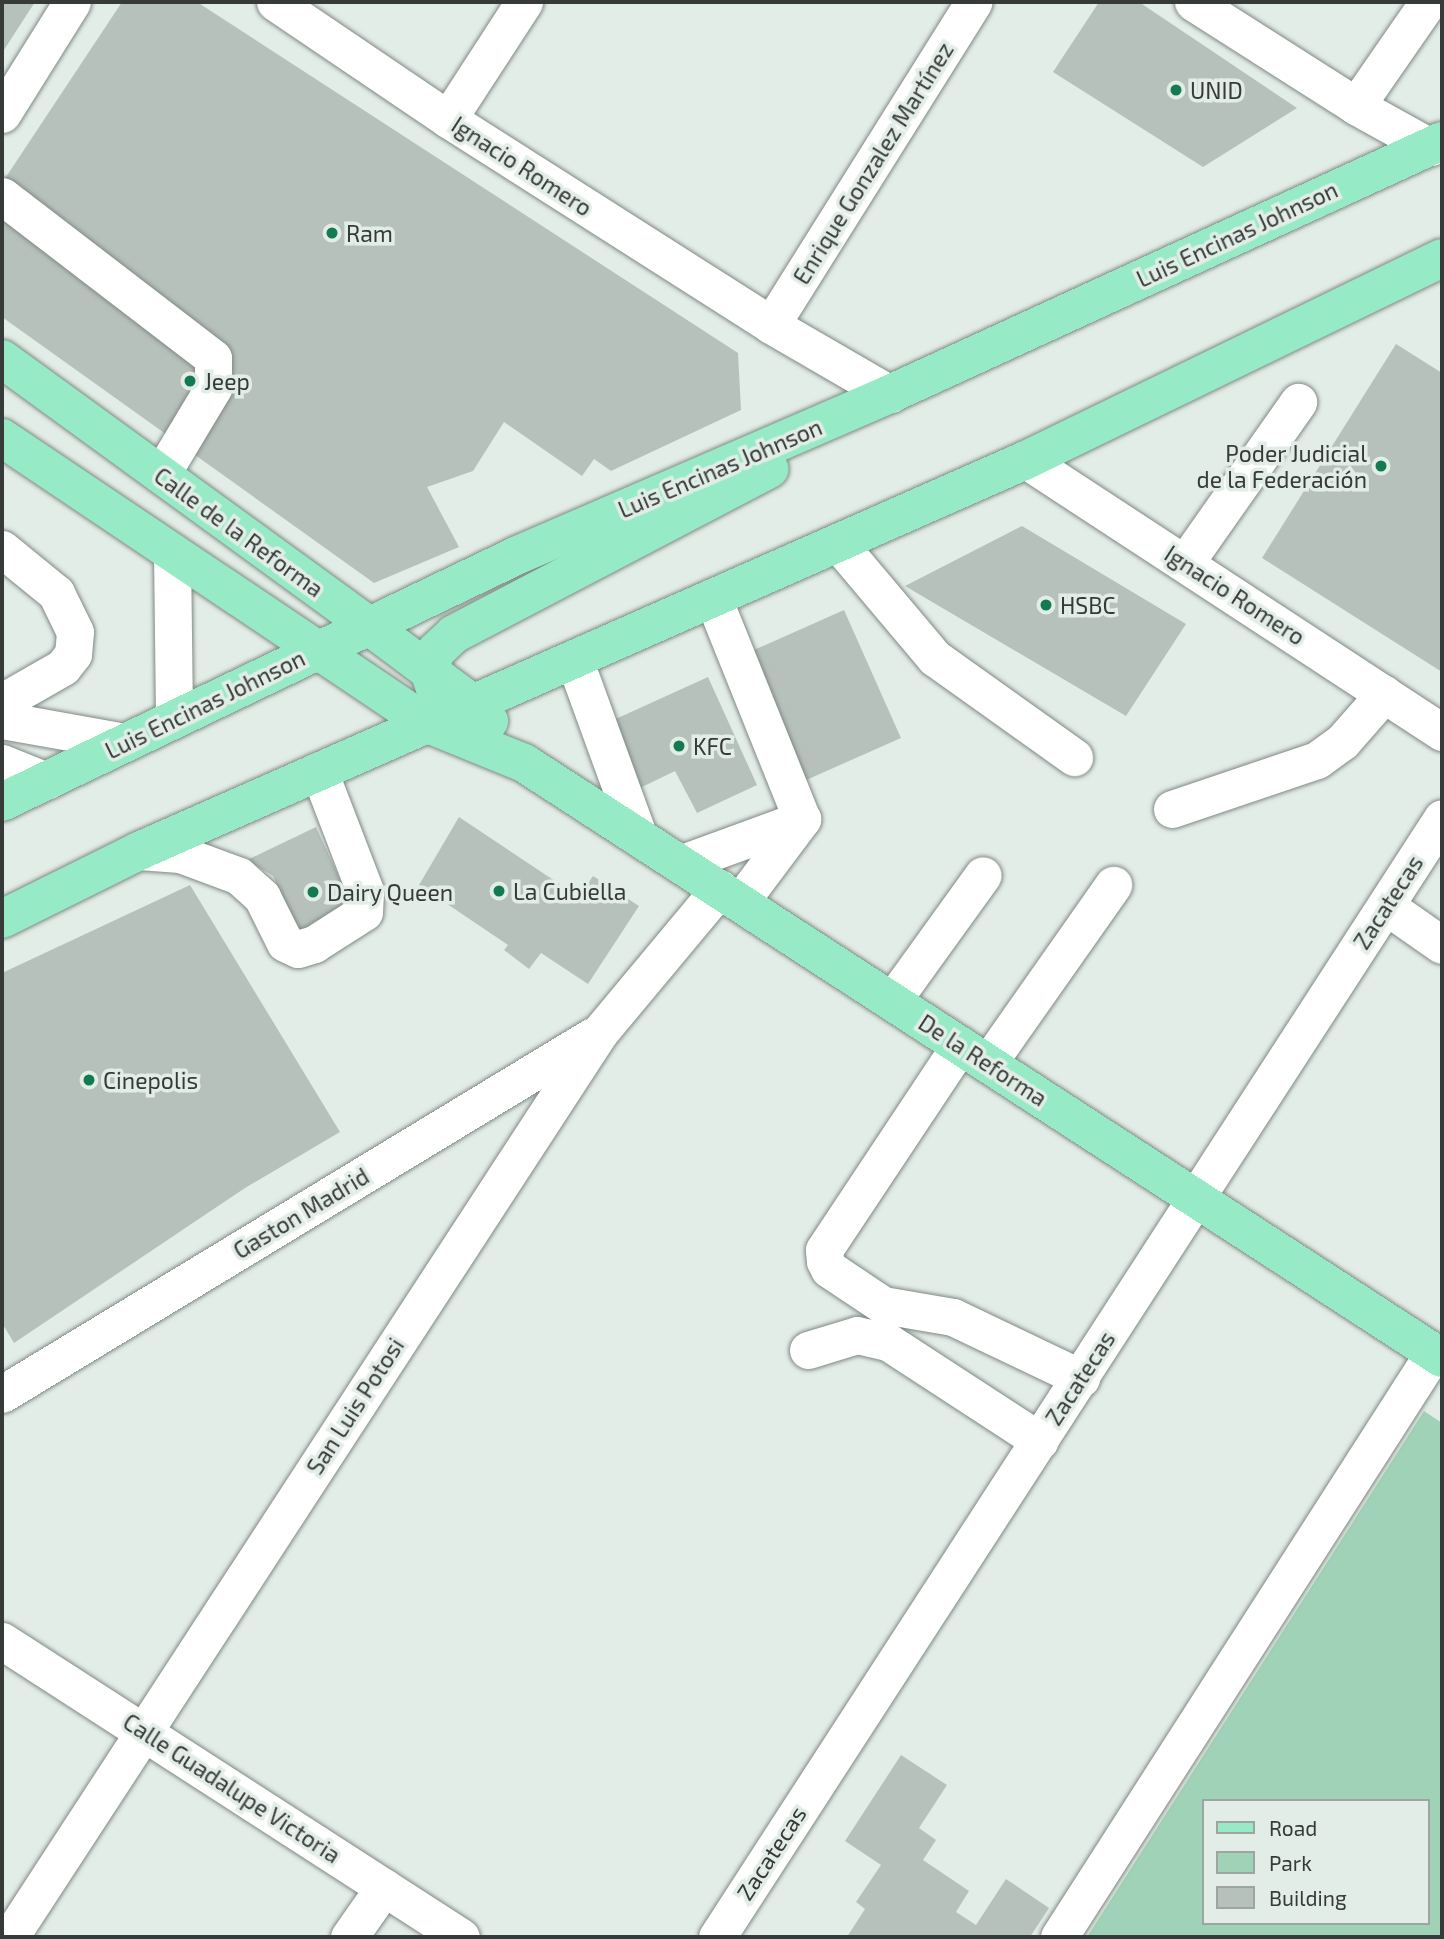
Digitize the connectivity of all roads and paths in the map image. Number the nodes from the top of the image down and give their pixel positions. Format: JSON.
{"nodes":[{"id":1,"x":72,"y":2,"type":"edge"},
{"id":2,"x":275,"y":2,"type":"edge"},
{"id":3,"x":524,"y":2,"type":"edge"},
{"id":4,"x":974,"y":2,"type":"edge"},
{"id":5,"x":1193,"y":2,"type":"edge"},
{"id":6,"x":1428,"y":2,"type":"edge"},
{"id":7,"x":1356,"y":106,"type":"junction"},
{"id":8,"x":2,"y":114,"type":"edge"},
{"id":9,"x":448,"y":119,"type":"junction"},
{"id":10,"x":1438,"y":147,"type":"edge"},
{"id":11,"x":2,"y":196,"type":"edge"},
{"id":12,"x":1442,"y":258,"type":"edge"},
{"id":13,"x":771,"y":325,"type":"junction"},
{"id":14,"x":2,"y":359,"type":"edge"},
{"id":15,"x":890,"y":394,"type":"junction"},
{"id":16,"x":1298,"y":402,"type":"dead end"},
{"id":17,"x":847,"y":413,"type":"junction"},
{"id":18,"x":2,"y":438,"type":"edge"},
{"id":19,"x":1026,"y":460,"type":"junction"},
{"id":20,"x":161,"y":475,"type":"junction"},
{"id":21,"x":838,"y":543,"type":"junction"},
{"id":22,"x":2,"y":549,"type":"edge"},
{"id":23,"x":172,"y":552,"type":"junction"},
{"id":24,"x":1185,"y":563,"type":"junction"},
{"id":25,"x":713,"y":598,"type":"junction"},
{"id":26,"x":369,"y":626,"type":"junction"},
{"id":27,"x":317,"y":650,"type":"junction"},
{"id":28,"x":574,"y":659,"type":"junction"},
{"id":29,"x":429,"y":671,"type":"junction"},
{"id":30,"x":1384,"y":694,"type":"junction"},
{"id":31,"x":2,"y":702,"type":"edge"},
{"id":32,"x":453,"y":714,"type":"junction"},
{"id":33,"x":174,"y":719,"type":"junction"},
{"id":34,"x":2,"y":720,"type":"edge"},
{"id":35,"x":1442,"y":732,"type":"edge"},
{"id":36,"x":126,"y":741,"type":"junction"},
{"id":37,"x":1074,"y":757,"type":"dead end"},
{"id":38,"x":2,"y":763,"type":"edge"},
{"id":39,"x":524,"y":763,"type":"junction"},
{"id":40,"x":318,"y":771,"type":"junction"},
{"id":41,"x":47,"y":781,"type":"junction"},
{"id":42,"x":2,"y":802,"type":"edge"},
{"id":43,"x":1172,"y":809,"type":"dead end"},
{"id":44,"x":1442,"y":818,"type":"edge"},
{"id":45,"x":802,"y":819,"type":"junction"},
{"id":46,"x":638,"y":835,"type":"junction"},
{"id":47,"x":139,"y":851,"type":"junction"},
{"id":48,"x":682,"y":863,"type":"junction"},
{"id":49,"x":983,"y":875,"type":"dead end"},
{"id":50,"x":1113,"y":885,"type":"dead end"},
{"id":51,"x":730,"y":895,"type":"junction"},
{"id":52,"x":1386,"y":906,"type":"junction"},
{"id":53,"x":2,"y":919,"type":"edge"},
{"id":54,"x":1442,"y":945,"type":"edge"},
{"id":55,"x":892,"y":1001,"type":"junction"},
{"id":56,"x":600,"y":1032,"type":"junction"},
{"id":57,"x":974,"y":1054,"type":"junction"},
{"id":58,"x":1198,"y":1198,"type":"junction"},
{"id":59,"x":808,"y":1350,"type":"dead end"},
{"id":60,"x":1438,"y":1355,"type":"edge"},
{"id":61,"x":1080,"y":1378,"type":"junction"},
{"id":62,"x":2,"y":1394,"type":"edge"},
{"id":63,"x":1040,"y":1441,"type":"junction"},
{"id":64,"x":2,"y":1641,"type":"edge"},
{"id":65,"x":144,"y":1731,"type":"junction"},
{"id":66,"x":384,"y":1887,"type":"junction"},
{"id":67,"x":10,"y":1937,"type":"edge"},
{"id":68,"x":349,"y":1937,"type":"edge"},
{"id":69,"x":461,"y":1937,"type":"edge"},
{"id":70,"x":717,"y":1937,"type":"edge"},
{"id":71,"x":1059,"y":1937,"type":"edge"}],
"edges":[{"from":1,"to":8,"type":"street"},
{"from":2,"to":9,"type":"street","name":"Ignacio Romero"},
{"from":3,"to":9,"type":"street"},
{"from":4,"to":13,"type":"street","name":"Enrique Gonzalez Martínez"},
{"from":5,"to":7,"type":"street"},
{"from":6,"to":7,"type":"street"},
{"from":7,"to":10,"type":"street"},
{"from":9,"to":13,"type":"street","name":"Ignacio Romero"},
{"from":10,"to":15,"type":"main road","name":"Luis Encinas Johnson"},
{"from":11,"to":20,"type":"street"},
{"from":12,"to":19,"type":"main road"},
{"from":13,"to":15,"type":"street","name":"Ignacio Romero"},
{"from":14,"to":20,"type":"main road","name":"Calle de la Reforma"},
{"from":15,"to":17,"type":"main road","name":"Luis Encinas Johnson"},
{"from":16,"to":24,"type":"street"},
{"from":17,"to":26,"type":"main road","name":"Luis Encinas Johnson"},
{"from":17,"to":29,"type":"main road"},
{"from":18,"to":23,"type":"main road"},
{"from":19,"to":21,"type":"main road"},
{"from":19,"to":24,"type":"street","name":"Ignacio Romero"},
{"from":20,"to":26,"type":"main road","name":"Calle de la Reforma"},
{"from":21,"to":25,"type":"main road"},
{"from":21,"to":37,"type":"street"},
{"from":22,"to":31,"type":"street"},
{"from":23,"to":27,"type":"main road"},
{"from":23,"to":33,"type":"street"},
{"from":24,"to":30,"type":"street","name":"Ignacio Romero"},
{"from":25,"to":28,"type":"main road"},
{"from":25,"to":45,"type":"street"},
{"from":26,"to":27,"type":"main road","name":"Luis Encinas Johnson"},
{"from":26,"to":29,"type":"main road","name":"Calle de la Reforma"},
{"from":27,"to":32,"type":"main road"},
{"from":27,"to":33,"type":"main road","name":"Luis Encinas Johnson"},
{"from":28,"to":32,"type":"main road"},
{"from":28,"to":46,"type":"street"},
{"from":29,"to":32,"type":"main road"},
{"from":30,"to":35,"type":"street","name":"Ignacio Romero"},
{"from":30,"to":43,"type":"street"},
{"from":32,"to":39,"type":"main road","name":"De la Reforma"},
{"from":32,"to":39,"type":"main road","name":"De la Reforma"},
{"from":32,"to":40,"type":"main road"},
{"from":33,"to":36,"type":"main road","name":"Luis Encinas Johnson"},
{"from":34,"to":36,"type":"street"},
{"from":36,"to":41,"type":"main road","name":"Luis Encinas Johnson"},
{"from":38,"to":41,"type":"street"},
{"from":39,"to":46,"type":"main road","name":"De la Reforma"},
{"from":40,"to":47,"type":"main road"},
{"from":40,"to":47,"type":"street"},
{"from":41,"to":42,"type":"main road","name":"Luis Encinas Johnson"},
{"from":44,"to":52,"type":"street","name":"Zacatecas"},
{"from":45,"to":48,"type":"street"},
{"from":45,"to":51,"type":"street","name":"San Luis Potosi"},
{"from":46,"to":48,"type":"main road","name":"De la Reforma"},
{"from":47,"to":53,"type":"main road"},
{"from":48,"to":51,"type":"main road","name":"De la Reforma"},
{"from":49,"to":55,"type":"street"},
{"from":50,"to":57,"type":"street"},
{"from":51,"to":55,"type":"main road","name":"De la Reforma"},
{"from":51,"to":56,"type":"street","name":"San Luis Potosi"},
{"from":52,"to":54,"type":"street"},
{"from":52,"to":58,"type":"street","name":"Zacatecas"},
{"from":55,"to":57,"type":"main road","name":"De la Reforma"},
{"from":56,"to":62,"type":"street","name":"Gaston Madrid"},
{"from":56,"to":65,"type":"street","name":"San Luis Potosi"},
{"from":57,"to":58,"type":"main road","name":"De la Reforma"},
{"from":57,"to":61,"type":"street"},
{"from":58,"to":60,"type":"main road","name":"De la Reforma"},
{"from":58,"to":61,"type":"street","name":"Zacatecas"},
{"from":59,"to":63,"type":"street"},
{"from":60,"to":71,"type":"street"},
{"from":61,"to":63,"type":"street","name":"Zacatecas"},
{"from":63,"to":70,"type":"street","name":"Zacatecas"},
{"from":64,"to":65,"type":"street","name":"Calle Guadalupe Victoria"},
{"from":65,"to":66,"type":"street","name":"Calle Guadalupe Victoria"},
{"from":65,"to":67,"type":"street","name":"San Luis Potosi"},
{"from":66,"to":68,"type":"street"},
{"from":66,"to":69,"type":"street","name":"Calle Guadalupe Victoria"}]}
